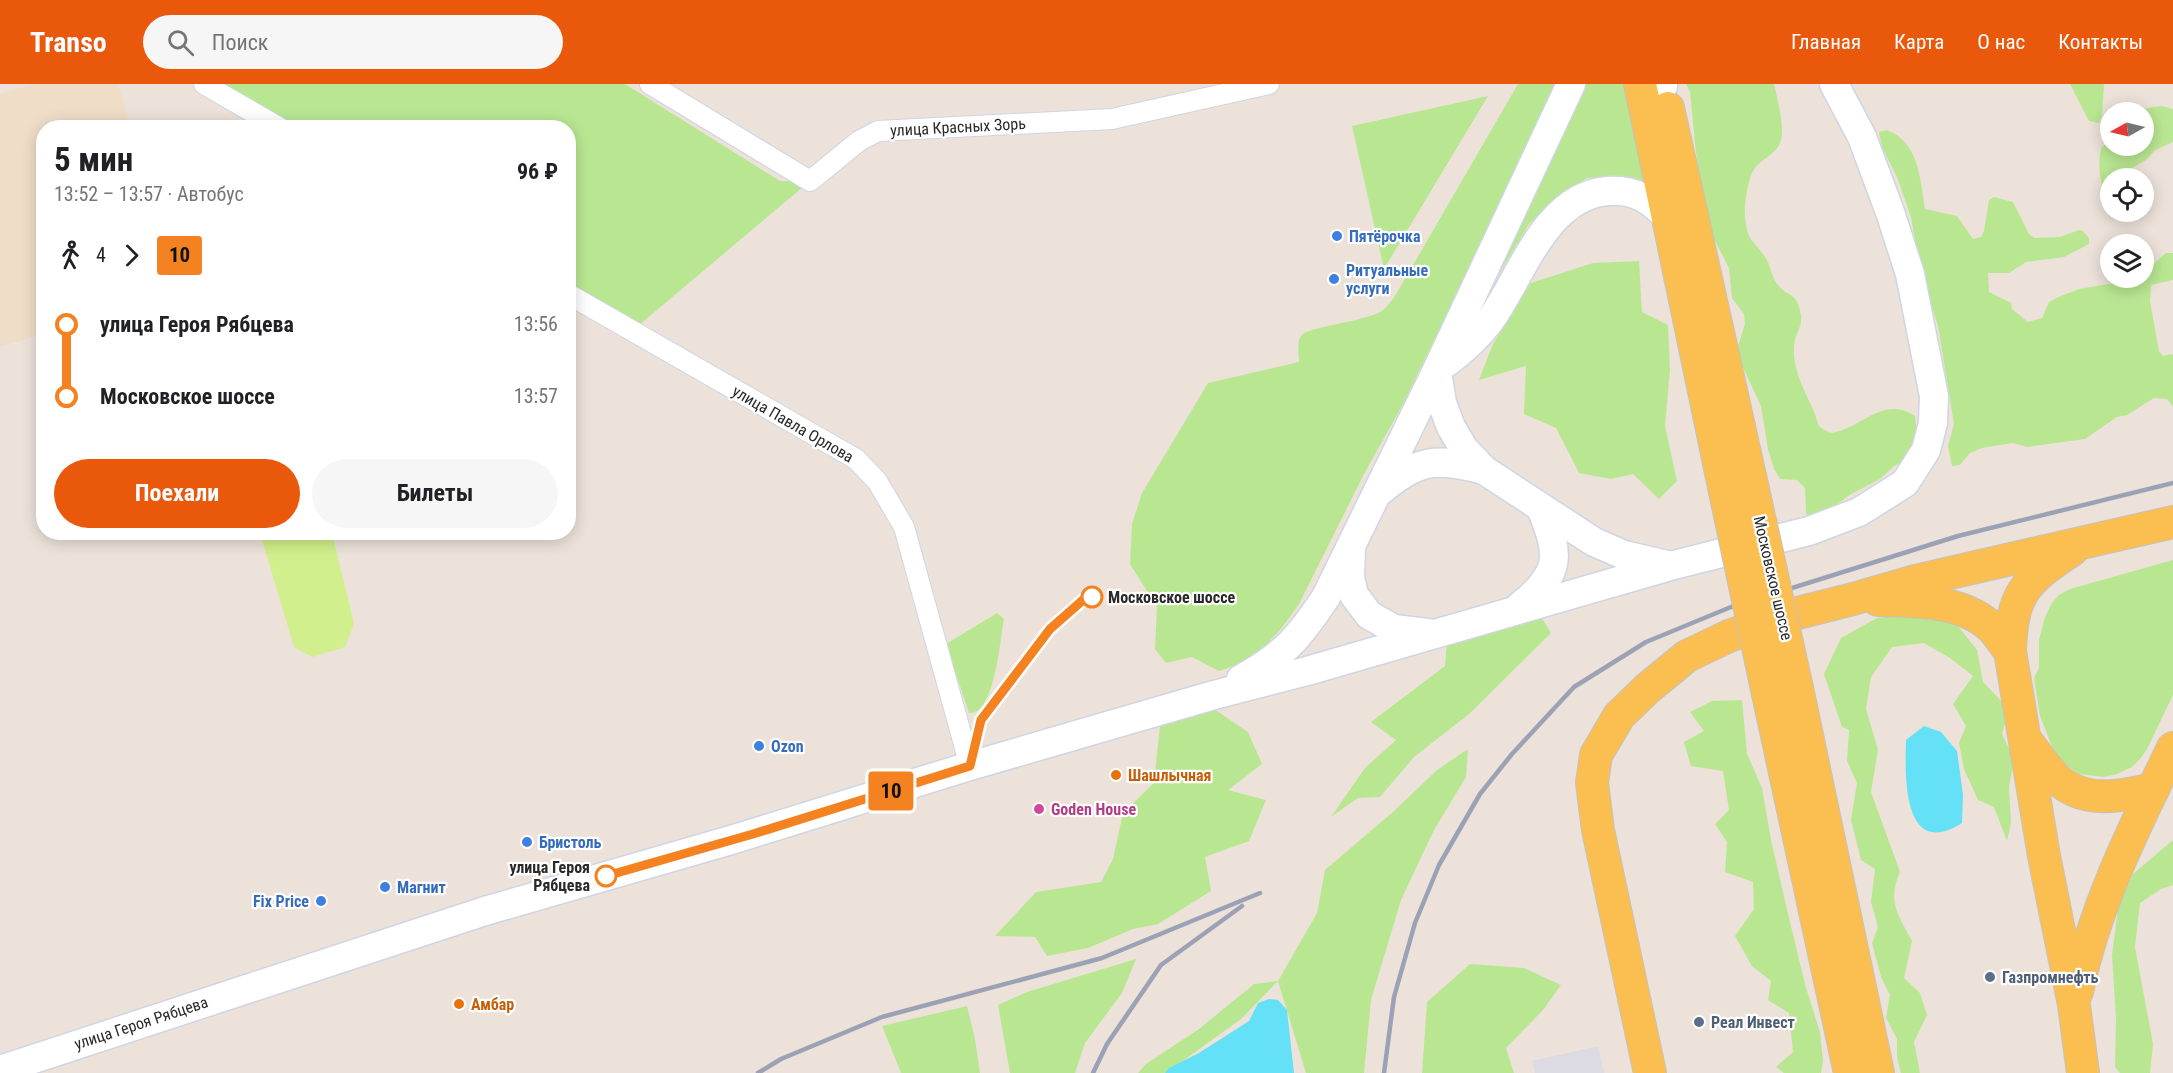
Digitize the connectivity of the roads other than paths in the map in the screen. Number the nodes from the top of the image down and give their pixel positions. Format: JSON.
{"nodes":[{"id":1,"x":204,"y":84,"type":"edge"},
{"id":2,"x":650,"y":84,"type":"edge"},
{"id":3,"x":1269,"y":84,"type":"edge"},
{"id":4,"x":1571,"y":84,"type":"edge"},
{"id":5,"x":1657,"y":84,"type":"edge"},
{"id":6,"x":1834,"y":84,"type":"edge"},
{"id":7,"x":266,"y":120,"type":"edge"},
{"id":8,"x":1670,"y":220,"type":"junction"},
{"id":9,"x":576,"y":299,"type":"edge"},
{"id":10,"x":1437,"y":370,"type":"junction"},
{"id":11,"x":1484,"y":470,"type":"junction"},
{"id":12,"x":1376,"y":495,"type":"junction"},
{"id":13,"x":1742,"y":504,"type":"junction"},
{"id":14,"x":1541,"y":508,"type":"junction"},
{"id":15,"x":2173,"y":522,"type":"edge"},
{"id":16,"x":2141,"y":529,"type":"junction"},
{"id":17,"x":2173,"y":535,"type":"edge"},
{"id":18,"x":2083,"y":543,"type":"junction"},
{"id":19,"x":1351,"y":544,"type":"junction"},
{"id":20,"x":1670,"y":566,"type":"junction"},
{"id":21,"x":1854,"y":599,"type":"junction"},
{"id":22,"x":1516,"y":610,"type":"junction"},
{"id":23,"x":1435,"y":634,"type":"junction"},
{"id":24,"x":2010,"y":651,"type":"junction"},
{"id":25,"x":1783,"y":691,"type":"junction"},
{"id":26,"x":1214,"y":695,"type":"junction"},
{"id":27,"x":2025,"y":740,"type":"junction"},
{"id":28,"x":2173,"y":748,"type":"edge"},
{"id":29,"x":970,"y":766,"type":"junction"},
{"id":30,"x":2153,"y":789,"type":"junction"},
{"id":31,"x":2074,"y":1005,"type":"junction"},
{"id":32,"x":0,"y":1070,"type":"edge"},
{"id":33,"x":1650,"y":1073,"type":"edge"},
{"id":34,"x":1850,"y":1073,"type":"edge"},
{"id":35,"x":1878,"y":1073,"type":"edge"},
{"id":36,"x":2083,"y":1073,"type":"edge"}],
"edges":[{"from":1,"to":7,"type":"street"},
{"from":2,"to":3,"type":"street","name":"улица Красных Зорь"},
{"from":4,"to":10,"type":"main road"},
{"from":5,"to":8,"type":"main road","name":"Московское шоссе"},
{"from":5,"to":13,"type":"main road","name":"Московское шоссе"},
{"from":6,"to":20,"type":"main road"},
{"from":8,"to":10,"type":"main road"},
{"from":8,"to":13,"type":"main road","name":"Московское шоссе"},
{"from":9,"to":29,"type":"street","name":"улица Павла Орлова"},
{"from":10,"to":11,"type":"main road"},
{"from":10,"to":12,"type":"main road"},
{"from":11,"to":12,"type":"main road"},
{"from":11,"to":14,"type":"main road"},
{"from":12,"to":19,"type":"main road"},
{"from":13,"to":25,"type":"main road","name":"Московское шоссе","bridge":true},
{"from":14,"to":20,"type":"main road"},
{"from":14,"to":22,"type":"main road"},
{"from":15,"to":16,"type":"main road"},
{"from":16,"to":17,"type":"main road"},
{"from":16,"to":18,"type":"main road"},
{"from":18,"to":21,"type":"main road"},
{"from":18,"to":24,"type":"main road"},
{"from":19,"to":23,"type":"main road"},
{"from":19,"to":26,"type":"main road"},
{"from":20,"to":22,"type":"main road"},
{"from":21,"to":24,"type":"main road"},
{"from":21,"to":33,"type":"main road"},
{"from":22,"to":23,"type":"main road"},
{"from":23,"to":26,"type":"main road"},
{"from":24,"to":27,"type":"main road"},
{"from":25,"to":34,"type":"main road","name":"Московское шоссе"},
{"from":25,"to":35,"type":"main road","name":"Московское шоссе"},
{"from":26,"to":29,"type":"main road","name":"улица Героя Рябцева"},
{"from":27,"to":30,"type":"main road"},
{"from":27,"to":31,"type":"main road"},
{"from":28,"to":30,"type":"main road"},
{"from":29,"to":32,"type":"main road","name":"улица Героя Рябцева"},
{"from":30,"to":31,"type":"main road"},
{"from":31,"to":36,"type":"main road"}]}
